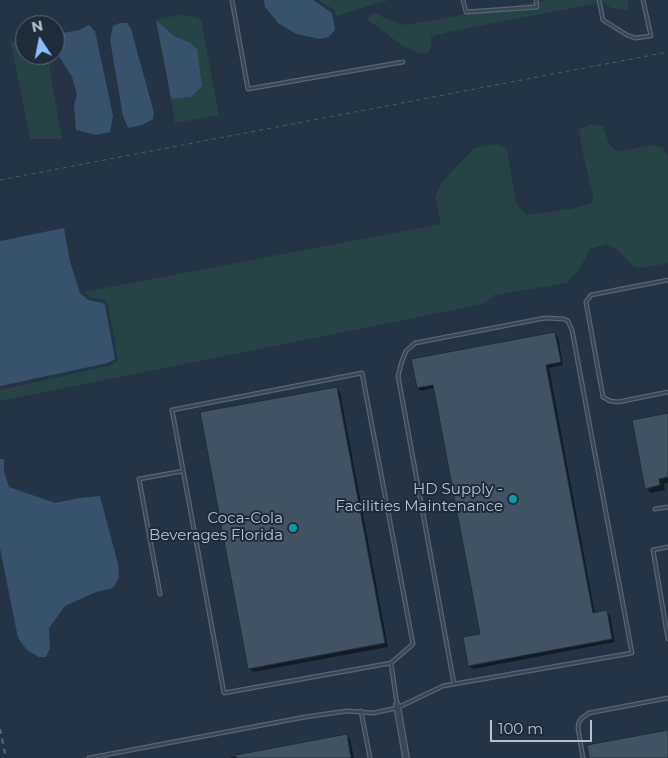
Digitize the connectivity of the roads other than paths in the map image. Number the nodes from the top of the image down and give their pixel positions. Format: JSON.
{"nodes":[{"id":1,"x":232,"y":0,"type":"edge"},
{"id":2,"x":463,"y":0,"type":"edge"},
{"id":3,"x":536,"y":0,"type":"edge"},
{"id":4,"x":599,"y":0,"type":"edge"},
{"id":5,"x":644,"y":0,"type":"edge"},
{"id":6,"x":402,"y":62,"type":"dead end"},
{"id":7,"x":668,"y":280,"type":"edge"},
{"id":8,"x":668,"y":392,"type":"edge"},
{"id":9,"x":183,"y":471,"type":"junction"},
{"id":10,"x":668,"y":507,"type":"edge"},
{"id":11,"x":655,"y":509,"type":"dead end"},
{"id":12,"x":668,"y":547,"type":"edge"},
{"id":13,"x":160,"y":594,"type":"dead end"},
{"id":14,"x":668,"y":639,"type":"edge"},
{"id":15,"x":391,"y":663,"type":"junction"},
{"id":16,"x":454,"y":684,"type":"junction"},
{"id":17,"x":668,"y":698,"type":"edge"},
{"id":18,"x":397,"y":707,"type":"junction"},
{"id":19,"x":361,"y":711,"type":"junction"},
{"id":20,"x":89,"y":758,"type":"edge"},
{"id":21,"x":370,"y":758,"type":"edge"},
{"id":22,"x":406,"y":758,"type":"edge"},
{"id":23,"x":583,"y":758,"type":"edge"}],
"edges":[{"from":1,"to":6,"type":"lane"},
{"from":2,"to":3,"type":"lane"},
{"from":4,"to":5,"type":"lane"},
{"from":7,"to":8,"type":"lane"},
{"from":9,"to":13,"type":"lane"},
{"from":9,"to":15,"type":"lane"},
{"from":9,"to":15,"type":"lane"},
{"from":10,"to":11,"type":"lane"},
{"from":12,"to":14,"type":"lane"},
{"from":15,"to":18,"type":"lane"},
{"from":16,"to":16,"type":"lane"},
{"from":16,"to":18,"type":"lane"},
{"from":17,"to":23,"type":"lane"},
{"from":18,"to":19,"type":"lane"},
{"from":18,"to":22,"type":"street"},
{"from":19,"to":20,"type":"lane"},
{"from":19,"to":21,"type":"lane"}]}
